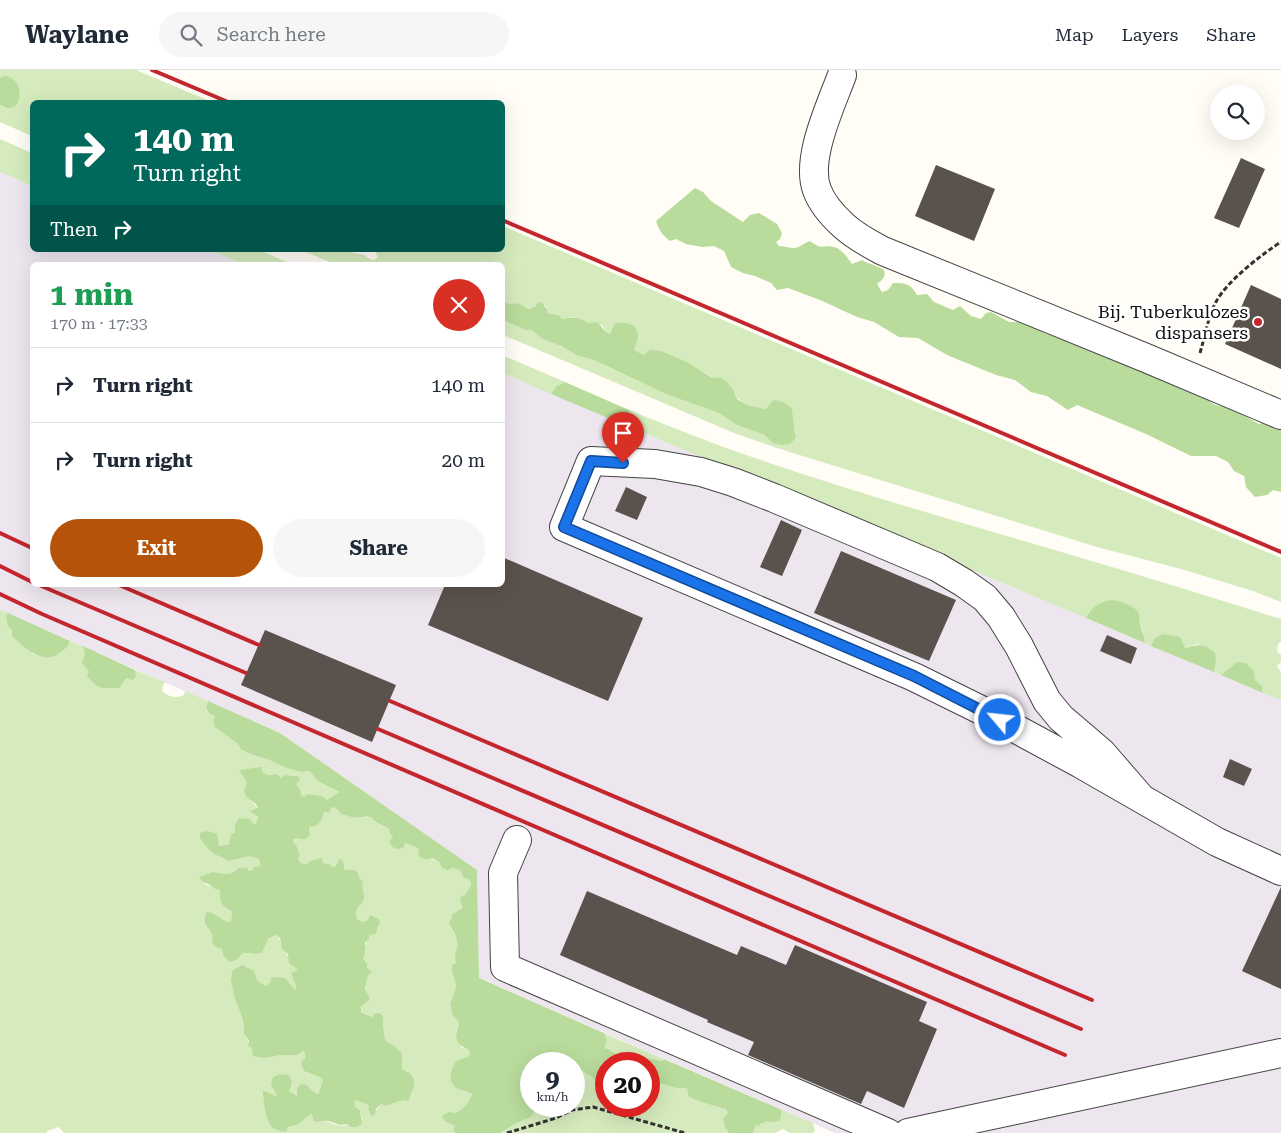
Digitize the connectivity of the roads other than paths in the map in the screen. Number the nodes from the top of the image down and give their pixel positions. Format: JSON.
{"nodes":[{"id":1,"x":842,"y":75,"type":"dead end"},
{"id":2,"x":1281,"y":415,"type":"edge"},
{"id":3,"x":1141,"y":798,"type":"junction"},
{"id":4,"x":517,"y":840,"type":"dead end"},
{"id":5,"x":1281,"y":871,"type":"edge"},
{"id":6,"x":1281,"y":1053,"type":"edge"},
{"id":7,"x":888,"y":1133,"type":"edge"},
{"id":8,"x":908,"y":1133,"type":"edge"}],
"edges":[{"from":1,"to":2,"type":"street"},
{"from":3,"to":3,"type":"street"},
{"from":3,"to":5,"type":"street"},
{"from":4,"to":7,"type":"street"},
{"from":6,"to":8,"type":"street"}]}
